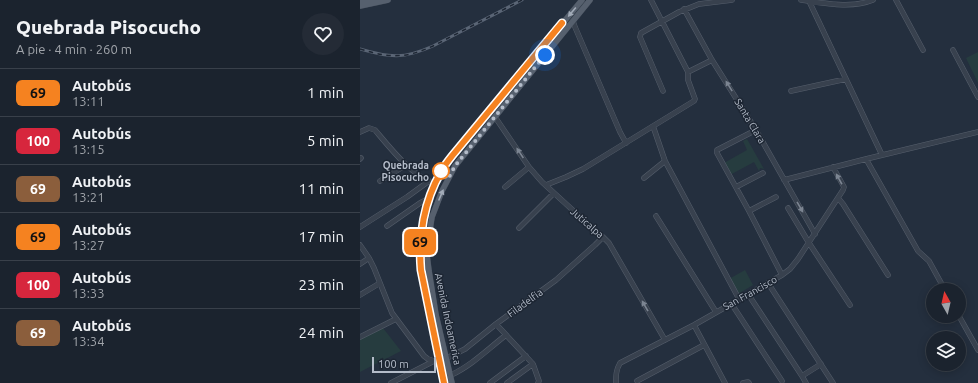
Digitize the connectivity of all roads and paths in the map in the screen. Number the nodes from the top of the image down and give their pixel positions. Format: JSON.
{"nodes":[{"id":1,"x":372,"y":0,"type":"edge"},
{"id":2,"x":388,"y":0,"type":"edge"},
{"id":3,"x":582,"y":0,"type":"edge"},
{"id":4,"x":590,"y":0,"type":"edge"},
{"id":5,"x":651,"y":0,"type":"edge"},
{"id":6,"x":732,"y":0,"type":"edge"},
{"id":7,"x":801,"y":0,"type":"edge"},
{"id":8,"x":873,"y":0,"type":"edge"},
{"id":9,"x":896,"y":0,"type":"edge"},
{"id":10,"x":808,"y":1,"type":"edge"},
{"id":11,"x":360,"y":2,"type":"edge"},
{"id":12,"x":698,"y":2,"type":"edge"},
{"id":13,"x":360,"y":6,"type":"edge"},
{"id":14,"x":684,"y":10,"type":"junction"},
{"id":15,"x":573,"y":21,"type":"junction"},
{"id":16,"x":661,"y":21,"type":"junction"},
{"id":17,"x":923,"y":50,"type":"dead end"},
{"id":18,"x":953,"y":50,"type":"dead end"},
{"id":19,"x":712,"y":60,"type":"junction"},
{"id":20,"x":688,"y":72,"type":"junction"},
{"id":21,"x":846,"y":79,"type":"junction"},
{"id":22,"x":663,"y":90,"type":"dead end"},
{"id":23,"x":791,"y":91,"type":"dead end"},
{"id":24,"x":978,"y":97,"type":"edge"},
{"id":25,"x":495,"y":117,"type":"junction"},
{"id":26,"x":653,"y":126,"type":"junction"},
{"id":27,"x":756,"y":130,"type":"junction"},
{"id":28,"x":360,"y":132,"type":"edge"},
{"id":29,"x":978,"y":132,"type":"edge"},
{"id":30,"x":626,"y":143,"type":"junction"},
{"id":31,"x":882,"y":155,"type":"junction"},
{"id":32,"x":866,"y":159,"type":"junction"},
{"id":33,"x":665,"y":162,"type":"junction"},
{"id":34,"x":406,"y":165,"type":"junction"},
{"id":35,"x":529,"y":167,"type":"junction"},
{"id":36,"x":833,"y":167,"type":"junction"},
{"id":37,"x":763,"y":173,"type":"dead end"},
{"id":38,"x":644,"y":178,"type":"dead end"},
{"id":39,"x":784,"y":180,"type":"junction"},
{"id":40,"x":380,"y":181,"type":"dead end"},
{"id":41,"x":429,"y":181,"type":"junction"},
{"id":42,"x":435,"y":184,"type":"junction"},
{"id":43,"x":546,"y":185,"type":"junction"},
{"id":44,"x":505,"y":187,"type":"dead end"},
{"id":45,"x":736,"y":187,"type":"junction"},
{"id":46,"x":553,"y":194,"type":"junction"},
{"id":47,"x":776,"y":197,"type":"dead end"},
{"id":48,"x":430,"y":198,"type":"junction"},
{"id":49,"x":838,"y":198,"type":"junction"},
{"id":50,"x":788,"y":208,"type":"dead end"},
{"id":51,"x":749,"y":211,"type":"junction"},
{"id":52,"x":656,"y":216,"type":"dead end"},
{"id":53,"x":387,"y":226,"type":"dead end"},
{"id":54,"x":360,"y":227,"type":"edge"},
{"id":55,"x":519,"y":228,"type":"dead end"},
{"id":56,"x":815,"y":234,"type":"junction"},
{"id":57,"x":603,"y":237,"type":"junction"},
{"id":58,"x":809,"y":243,"type":"junction"},
{"id":59,"x":360,"y":245,"type":"edge"},
{"id":60,"x":369,"y":258,"type":"junction"},
{"id":61,"x":360,"y":264,"type":"edge"},
{"id":62,"x":782,"y":275,"type":"junction"},
{"id":63,"x":888,"y":275,"type":"dead end"},
{"id":64,"x":380,"y":283,"type":"junction"},
{"id":65,"x":768,"y":283,"type":"junction"},
{"id":66,"x":941,"y":283,"type":"edge"},
{"id":67,"x":748,"y":294,"type":"junction"},
{"id":68,"x":360,"y":295,"type":"edge"},
{"id":69,"x":738,"y":299,"type":"junction"},
{"id":70,"x":732,"y":303,"type":"junction"},
{"id":71,"x":850,"y":305,"type":"dead end"},
{"id":72,"x":716,"y":312,"type":"junction"},
{"id":73,"x":396,"y":318,"type":"junction"},
{"id":74,"x":963,"y":323,"type":"edge"},
{"id":75,"x":496,"y":324,"type":"junction"},
{"id":76,"x":694,"y":325,"type":"junction"},
{"id":77,"x":506,"y":334,"type":"junction"},
{"id":78,"x":360,"y":337,"type":"edge"},
{"id":79,"x":665,"y":340,"type":"junction"},
{"id":80,"x":704,"y":345,"type":"junction"},
{"id":81,"x":978,"y":350,"type":"edge"},
{"id":82,"x":526,"y":356,"type":"junction"},
{"id":83,"x":447,"y":358,"type":"junction"},
{"id":84,"x":440,"y":360,"type":"junction"},
{"id":85,"x":434,"y":361,"type":"junction"},
{"id":86,"x":533,"y":364,"type":"junction"},
{"id":87,"x":821,"y":364,"type":"junction"},
{"id":88,"x":451,"y":375,"type":"junction"},
{"id":89,"x":802,"y":376,"type":"junction"},
{"id":90,"x":637,"y":381,"type":"dead end"},
{"id":91,"x":782,"y":381,"type":"dead end"},
{"id":92,"x":538,"y":382,"type":"edge"},
{"id":93,"x":391,"y":383,"type":"edge"},
{"id":94,"x":444,"y":383,"type":"edge"},
{"id":95,"x":452,"y":383,"type":"edge"},
{"id":96,"x":490,"y":383,"type":"edge"},
{"id":97,"x":507,"y":383,"type":"edge"},
{"id":98,"x":616,"y":383,"type":"edge"},
{"id":99,"x":725,"y":383,"type":"edge"},
{"id":100,"x":743,"y":383,"type":"edge"},
{"id":101,"x":749,"y":383,"type":"edge"},
{"id":102,"x":806,"y":383,"type":"edge"},
{"id":103,"x":833,"y":383,"type":"edge"}],
"edges":[{"from":1,"to":11,"type":"main road"},
{"from":2,"to":13,"type":"main road"},
{"from":3,"to":42,"type":"main road","name":"Avenida Indoamerica","one_way":true},
{"from":4,"to":15,"type":"main road","name":"Avenida Indoamerica"},
{"from":5,"to":16,"type":"street"},
{"from":6,"to":12,"type":"street"},
{"from":7,"to":10,"type":"street"},
{"from":8,"to":10,"type":"street"},
{"from":9,"to":17,"type":"street"},
{"from":10,"to":21,"type":"street"},
{"from":12,"to":14,"type":"street"},
{"from":14,"to":16,"type":"street"},
{"from":14,"to":19,"type":"street","name":"Santa Clara"},
{"from":15,"to":25,"type":"main road","name":"Avenida Indoamerica"},
{"from":15,"to":30,"type":"street"},
{"from":16,"to":20,"type":"street"},
{"from":16,"to":22,"type":"street"},
{"from":18,"to":24,"type":"street"},
{"from":19,"to":20,"type":"street"},
{"from":27,"to":19,"type":"street","name":"Santa Clara","one_way":true},
{"from":20,"to":26,"type":"street"},
{"from":21,"to":23,"type":"street"},
{"from":21,"to":31,"type":"street"},
{"from":35,"to":25,"type":"street","name":"Juticalpa","one_way":true},
{"from":83,"to":25,"type":"main road","name":"Avenida Indoamerica","one_way":true},
{"from":26,"to":30,"type":"street"},
{"from":26,"to":33,"type":"street"},
{"from":27,"to":39,"type":"street","name":"Santa Clara"},
{"from":27,"to":45,"type":"street"},
{"from":28,"to":34,"type":"street"},
{"from":29,"to":31,"type":"street"},
{"from":30,"to":43,"type":"street"},
{"from":31,"to":32,"type":"street"},
{"from":32,"to":36,"type":"street"},
{"from":32,"to":66,"type":"street"},
{"from":33,"to":38,"type":"street"},
{"from":33,"to":69,"type":"street"},
{"from":34,"to":40,"type":"street"},
{"from":34,"to":41,"type":"street"},
{"from":35,"to":43,"type":"street","name":"Juticalpa"},
{"from":35,"to":44,"type":"street"},
{"from":36,"to":39,"type":"street"},
{"from":49,"to":36,"type":"street","name":"San Francisco","one_way":true},
{"from":37,"to":45,"type":"street"},
{"from":39,"to":56,"type":"street","name":"Santa Clara","one_way":true},
{"from":41,"to":42,"type":"street"},
{"from":41,"to":54,"type":"street"},
{"from":42,"to":48,"type":"main road","name":"Avenida Indoamerica"},
{"from":43,"to":46,"type":"street","name":"Juticalpa"},
{"from":45,"to":51,"type":"street"},
{"from":46,"to":55,"type":"street"},
{"from":46,"to":57,"type":"street","name":"Juticalpa"},
{"from":47,"to":51,"type":"street"},
{"from":48,"to":53,"type":"street"},
{"from":48,"to":84,"type":"main road","name":"Avenida Indoamerica"},
{"from":49,"to":56,"type":"street","name":"San Francisco"},
{"from":49,"to":63,"type":"street"},
{"from":50,"to":58,"type":"street"},
{"from":51,"to":62,"type":"street"},
{"from":52,"to":72,"type":"street"},
{"from":56,"to":58,"type":"street","name":"San Francisco"},
{"from":57,"to":75,"type":"street","name":"Filadelfia"},
{"from":79,"to":57,"type":"street","name":"Juticalpa","one_way":true},
{"from":58,"to":62,"type":"street","name":"San Francisco"},
{"from":58,"to":71,"type":"street"},
{"from":59,"to":60,"type":"street"},
{"from":60,"to":61,"type":"street"},
{"from":60,"to":64,"type":"street"},
{"from":62,"to":65,"type":"street","name":"San Francisco"},
{"from":64,"to":68,"type":"street"},
{"from":64,"to":73,"type":"street"},
{"from":65,"to":67,"type":"street","name":"San Francisco"},
{"from":65,"to":87,"type":"street"},
{"from":67,"to":69,"type":"street","name":"San Francisco"},
{"from":67,"to":89,"type":"street"},
{"from":69,"to":70,"type":"street","name":"San Francisco"},
{"from":70,"to":72,"type":"street","name":"San Francisco"},
{"from":70,"to":91,"type":"street"},
{"from":72,"to":76,"type":"street","name":"San Francisco"},
{"from":73,"to":78,"type":"street"},
{"from":73,"to":85,"type":"street"},
{"from":74,"to":81,"type":"street"},
{"from":75,"to":77,"type":"street"},
{"from":75,"to":83,"type":"street","name":"Filadelfia"},
{"from":76,"to":79,"type":"street","name":"San Francisco"},
{"from":76,"to":80,"type":"street"},
{"from":77,"to":82,"type":"street"},
{"from":77,"to":88,"type":"street"},
{"from":79,"to":98,"type":"street","name":"San Francisco"},
{"from":80,"to":90,"type":"street"},
{"from":80,"to":99,"type":"street"},
{"from":82,"to":86,"type":"street"},
{"from":82,"to":96,"type":"street"},
{"from":83,"to":84,"type":"street","name":"Filadelfia"},
{"from":83,"to":88,"type":"main road","name":"Avenida Indoamerica"},
{"from":84,"to":85,"type":"street","name":"Filadelfia"},
{"from":84,"to":94,"type":"main road","name":"Avenida Indoamerica"},
{"from":85,"to":93,"type":"street","name":"Filadelfia"},
{"from":86,"to":92,"type":"street"},
{"from":86,"to":97,"type":"street"},
{"from":87,"to":89,"type":"street"},
{"from":87,"to":103,"type":"street"},
{"from":88,"to":95,"type":"main road","name":"Avenida Indoamerica"},
{"from":89,"to":102,"type":"street"},
{"from":100,"to":101,"type":"street"}]}
